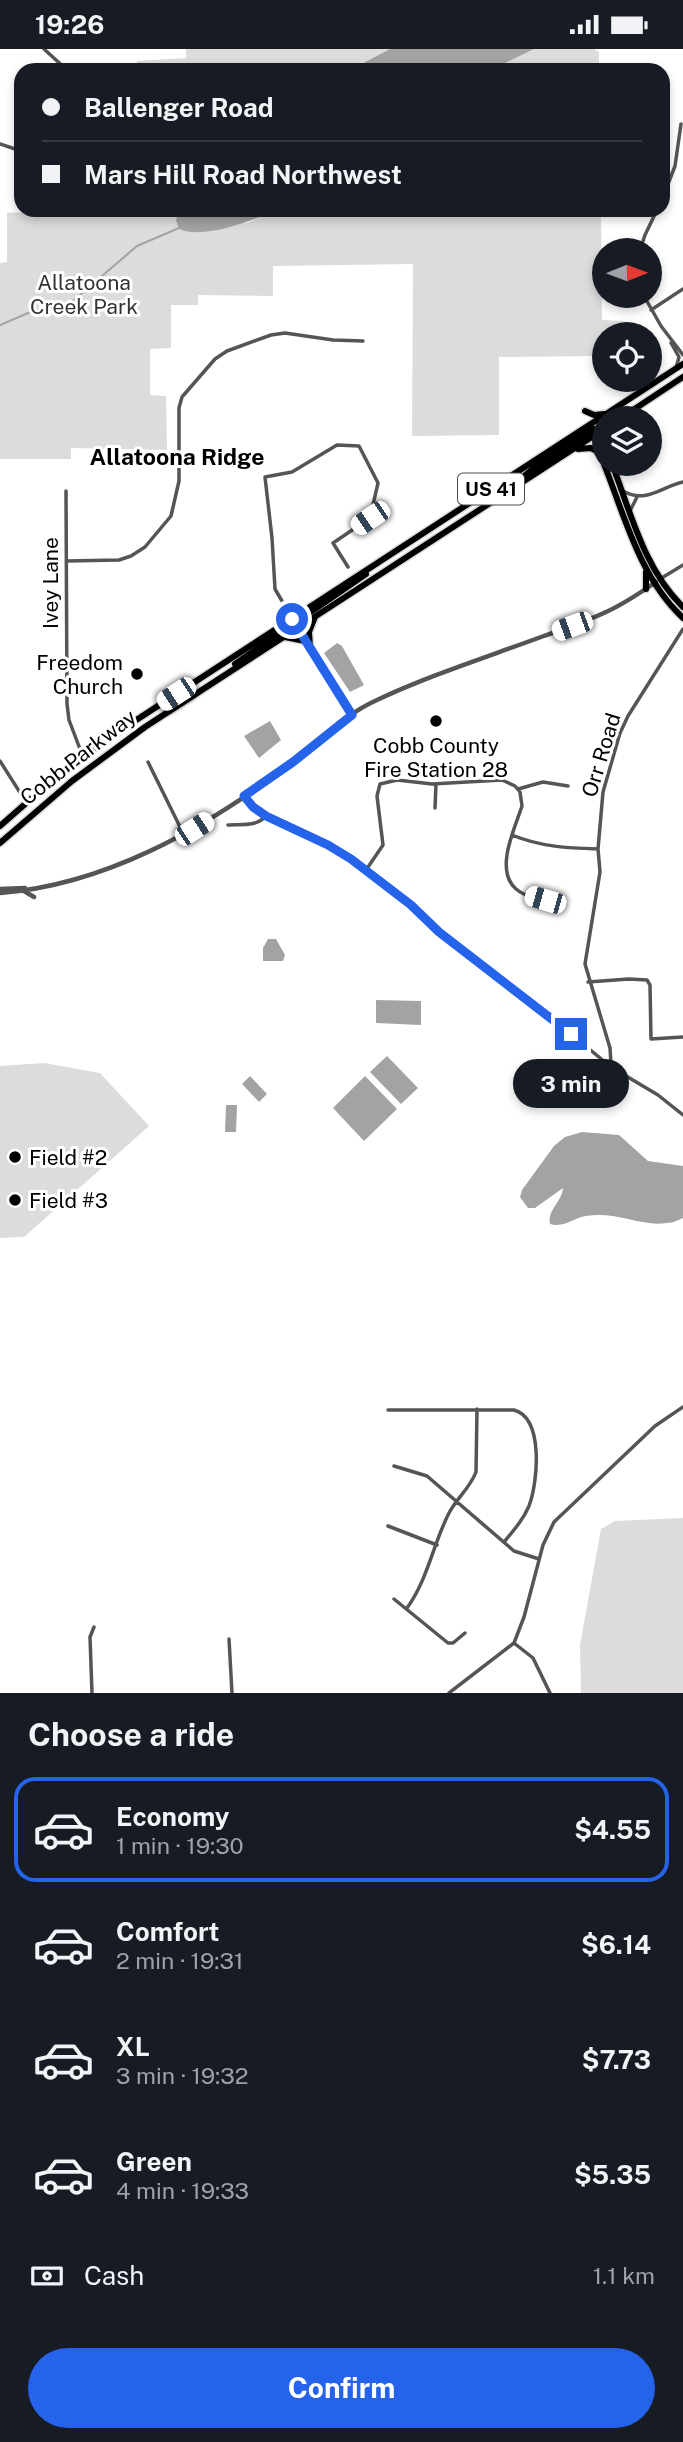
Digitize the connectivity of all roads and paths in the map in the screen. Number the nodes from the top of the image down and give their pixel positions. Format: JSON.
{"nodes":[{"id":1,"x":44,"y":49,"type":"edge"},
{"id":2,"x":59,"y":63,"type":"edge"},
{"id":3,"x":681,"y":124,"type":"edge"},
{"id":4,"x":670,"y":179,"type":"edge"},
{"id":5,"x":654,"y":217,"type":"edge"},
{"id":6,"x":644,"y":238,"type":"edge"},
{"id":7,"x":683,"y":289,"type":"edge"},
{"id":8,"x":651,"y":310,"type":"joint"},
{"id":9,"x":363,"y":341,"type":"dead end"},
{"id":10,"x":671,"y":341,"type":"junction"},
{"id":11,"x":683,"y":355,"type":"edge"},
{"id":12,"x":683,"y":364,"type":"edge"},
{"id":13,"x":676,"y":369,"type":"junction"},
{"id":14,"x":683,"y":377,"type":"edge"},
{"id":15,"x":619,"y":406,"type":"edge"},
{"id":16,"x":639,"y":406,"type":"edge"},
{"id":17,"x":585,"y":411,"type":"dead end"},
{"id":18,"x":592,"y":414,"type":"edge"},
{"id":19,"x":592,"y":436,"type":"edge"},
{"id":20,"x":592,"y":436,"type":"edge"},
{"id":21,"x":592,"y":436,"type":"edge"},
{"id":22,"x":592,"y":450,"type":"edge"},
{"id":23,"x":567,"y":454,"type":"junction"},
{"id":24,"x":609,"y":476,"type":"edge"},
{"id":25,"x":617,"y":476,"type":"edge"},
{"id":26,"x":683,"y":482,"type":"edge"},
{"id":27,"x":513,"y":488,"type":"junction"},
{"id":28,"x":622,"y":490,"type":"junction"},
{"id":29,"x":66,"y":491,"type":"dead end"},
{"id":30,"x":637,"y":497,"type":"junction"},
{"id":31,"x":630,"y":512,"type":"junction"},
{"id":32,"x":66,"y":561,"type":"junction"},
{"id":33,"x":683,"y":565,"type":"edge"},
{"id":34,"x":348,"y":567,"type":"dead end"},
{"id":35,"x":371,"y":567,"type":"junction"},
{"id":36,"x":645,"y":567,"type":"junction"},
{"id":37,"x":657,"y":581,"type":"junction"},
{"id":38,"x":646,"y":589,"type":"junction"},
{"id":39,"x":683,"y":607,"type":"edge"},
{"id":40,"x":289,"y":615,"type":"junction"},
{"id":41,"x":314,"y":617,"type":"junction"},
{"id":42,"x":681,"y":617,"type":"edge"},
{"id":43,"x":297,"y":628,"type":"junction"},
{"id":44,"x":682,"y":629,"type":"edge"},
{"id":45,"x":284,"y":637,"type":"junction"},
{"id":46,"x":305,"y":641,"type":"junction"},
{"id":47,"x":310,"y":648,"type":"junction"},
{"id":48,"x":224,"y":675,"type":"junction"},
{"id":49,"x":352,"y":715,"type":"junction"},
{"id":50,"x":83,"y":757,"type":"junction"},
{"id":51,"x":0,"y":761,"type":"edge"},
{"id":52,"x":148,"y":762,"type":"dead end"},
{"id":53,"x":436,"y":784,"type":"junction"},
{"id":54,"x":568,"y":786,"type":"dead end"},
{"id":55,"x":518,"y":789,"type":"junction"},
{"id":56,"x":244,"y":796,"type":"junction"},
{"id":57,"x":26,"y":802,"type":"junction"},
{"id":58,"x":435,"y":808,"type":"dead end"},
{"id":59,"x":266,"y":816,"type":"junction"},
{"id":60,"x":228,"y":825,"type":"dead end"},
{"id":61,"x":0,"y":828,"type":"edge"},
{"id":62,"x":184,"y":835,"type":"junction"},
{"id":63,"x":512,"y":835,"type":"junction"},
{"id":64,"x":0,"y":843,"type":"edge"},
{"id":65,"x":598,"y":849,"type":"junction"},
{"id":66,"x":366,"y":870,"type":"junction"},
{"id":67,"x":33,"y":888,"type":"junction"},
{"id":68,"x":0,"y":891,"type":"edge"},
{"id":69,"x":23,"y":891,"type":"junction"},
{"id":70,"x":34,"y":898,"type":"dead end"},
{"id":71,"x":562,"y":905,"type":"dead end"},
{"id":72,"x":588,"y":982,"type":"junction"},
{"id":73,"x":683,"y":1037,"type":"edge"},
{"id":74,"x":611,"y":1067,"type":"junction"},
{"id":75,"x":683,"y":1115,"type":"edge"},
{"id":76,"x":683,"y":1407,"type":"edge"},
{"id":77,"x":477,"y":1409,"type":"junction"},
{"id":78,"x":388,"y":1410,"type":"dead end"},
{"id":79,"x":394,"y":1466,"type":"dead end"},
{"id":80,"x":456,"y":1502,"type":"junction"},
{"id":81,"x":388,"y":1527,"type":"dead end"},
{"id":82,"x":504,"y":1542,"type":"junction"},
{"id":83,"x":437,"y":1545,"type":"junction"},
{"id":84,"x":539,"y":1559,"type":"junction"},
{"id":85,"x":394,"y":1599,"type":"dead end"},
{"id":86,"x":407,"y":1608,"type":"junction"},
{"id":87,"x":94,"y":1627,"type":"dead end"},
{"id":88,"x":465,"y":1633,"type":"dead end"},
{"id":89,"x":229,"y":1639,"type":"dead end"},
{"id":90,"x":514,"y":1643,"type":"junction"},
{"id":91,"x":92,"y":1693,"type":"edge"},
{"id":92,"x":232,"y":1693,"type":"edge"},
{"id":93,"x":449,"y":1693,"type":"edge"},
{"id":94,"x":550,"y":1693,"type":"edge"}],
"edges":[{"from":1,"to":2,"type":"street"},
{"from":3,"to":4,"type":"street"},
{"from":5,"to":6,"type":"street"},
{"from":7,"to":8,"type":"street"},
{"from":8,"to":10,"type":"street"},
{"from":9,"to":32,"type":"street"},
{"from":10,"to":11,"type":"street"},
{"from":10,"to":13,"type":"street"},
{"from":12,"to":13,"type":"main road","name":"Cobb Parkway","number":"US 41"},
{"from":13,"to":15,"type":"main road","name":"Cobb Parkway","number":"US 41"},
{"from":14,"to":16,"type":"main road"},
{"from":17,"to":18,"type":"main road"},
{"from":19,"to":23,"type":"main road","name":"Cobb Parkway","number":"US 41"},
{"from":20,"to":27,"type":"main road"},
{"from":21,"to":35,"type":"main road","name":"Cobb Parkway","number":"US 41"},
{"from":22,"to":23,"type":"main road"},
{"from":23,"to":27,"type":"main road","name":"Cobb Parkway","number":"US 41"},
{"from":24,"to":36,"type":"main road"},
{"from":25,"to":28,"type":"main road"},
{"from":26,"to":30,"type":"street"},
{"from":27,"to":41,"type":"main road","name":"Cobb Parkway","number":"US 41"},
{"from":28,"to":30,"type":"street"},
{"from":28,"to":31,"type":"main road"},
{"from":29,"to":32,"type":"street","name":"Ivey Lane"},
{"from":30,"to":31,"type":"street"},
{"from":31,"to":37,"type":"main road"},
{"from":32,"to":50,"type":"street","name":"Ivey Lane"},
{"from":33,"to":37,"type":"street"},
{"from":34,"to":40,"type":"street"},
{"from":35,"to":40,"type":"main road","name":"Cobb Parkway","number":"US 41"},
{"from":35,"to":43,"type":"main road"},
{"from":36,"to":37,"type":"main road"},
{"from":36,"to":38,"type":"main road"},
{"from":37,"to":38,"type":"street"},
{"from":37,"to":39,"type":"main road"},
{"from":37,"to":42,"type":"main road"},
{"from":38,"to":49,"type":"street"},
{"from":40,"to":43,"type":"street"},
{"from":40,"to":48,"type":"main road"},
{"from":40,"to":50,"type":"main road","name":"Cobb Parkway","number":"US 41"},
{"from":41,"to":43,"type":"main road","name":"Cobb Parkway","number":"US 41"},
{"from":41,"to":47,"type":"main road"},
{"from":42,"to":44,"type":"street","name":"Orr Road"},
{"from":43,"to":45,"type":"main road","name":"Cobb Parkway","number":"US 41"},
{"from":43,"to":46,"type":"street"},
{"from":44,"to":65,"type":"street","name":"Orr Road"},
{"from":45,"to":46,"type":"main road"},
{"from":45,"to":48,"type":"main road","name":"Cobb Parkway","number":"US 41"},
{"from":46,"to":47,"type":"street"},
{"from":47,"to":49,"type":"street"},
{"from":48,"to":64,"type":"main road","name":"Cobb Parkway","number":"US 41"},
{"from":49,"to":56,"type":"street"},
{"from":50,"to":57,"type":"main road","name":"Cobb Parkway","number":"US 41"},
{"from":51,"to":57,"type":"street"},
{"from":52,"to":62,"type":"street"},
{"from":53,"to":55,"type":"street"},
{"from":53,"to":58,"type":"street"},
{"from":53,"to":66,"type":"street"},
{"from":54,"to":55,"type":"street"},
{"from":55,"to":63,"type":"street"},
{"from":56,"to":59,"type":"street"},
{"from":56,"to":62,"type":"street"},
{"from":57,"to":61,"type":"main road","name":"Cobb Parkway","number":"US 41"},
{"from":59,"to":60,"type":"street"},
{"from":59,"to":66,"type":"street"},
{"from":62,"to":67,"type":"street"},
{"from":63,"to":65,"type":"street"},
{"from":63,"to":71,"type":"street"},
{"from":65,"to":72,"type":"street","name":"Orr Road"},
{"from":66,"to":74,"type":"street"},
{"from":67,"to":68,"type":"street"},
{"from":67,"to":69,"type":"street"},
{"from":68,"to":69,"type":"street"},
{"from":69,"to":70,"type":"street"},
{"from":72,"to":73,"type":"street"},
{"from":72,"to":74,"type":"street","name":"Orr Road"},
{"from":74,"to":75,"type":"street"},
{"from":76,"to":84,"type":"street"},
{"from":77,"to":78,"type":"street"},
{"from":77,"to":80,"type":"street"},
{"from":77,"to":82,"type":"street"},
{"from":79,"to":80,"type":"street"},
{"from":80,"to":82,"type":"street"},
{"from":80,"to":83,"type":"street"},
{"from":81,"to":83,"type":"street"},
{"from":82,"to":84,"type":"street"},
{"from":83,"to":86,"type":"street"},
{"from":84,"to":90,"type":"street"},
{"from":85,"to":86,"type":"street"},
{"from":86,"to":88,"type":"street"},
{"from":87,"to":91,"type":"street"},
{"from":89,"to":92,"type":"street"},
{"from":90,"to":93,"type":"street"},
{"from":90,"to":94,"type":"street"}]}
